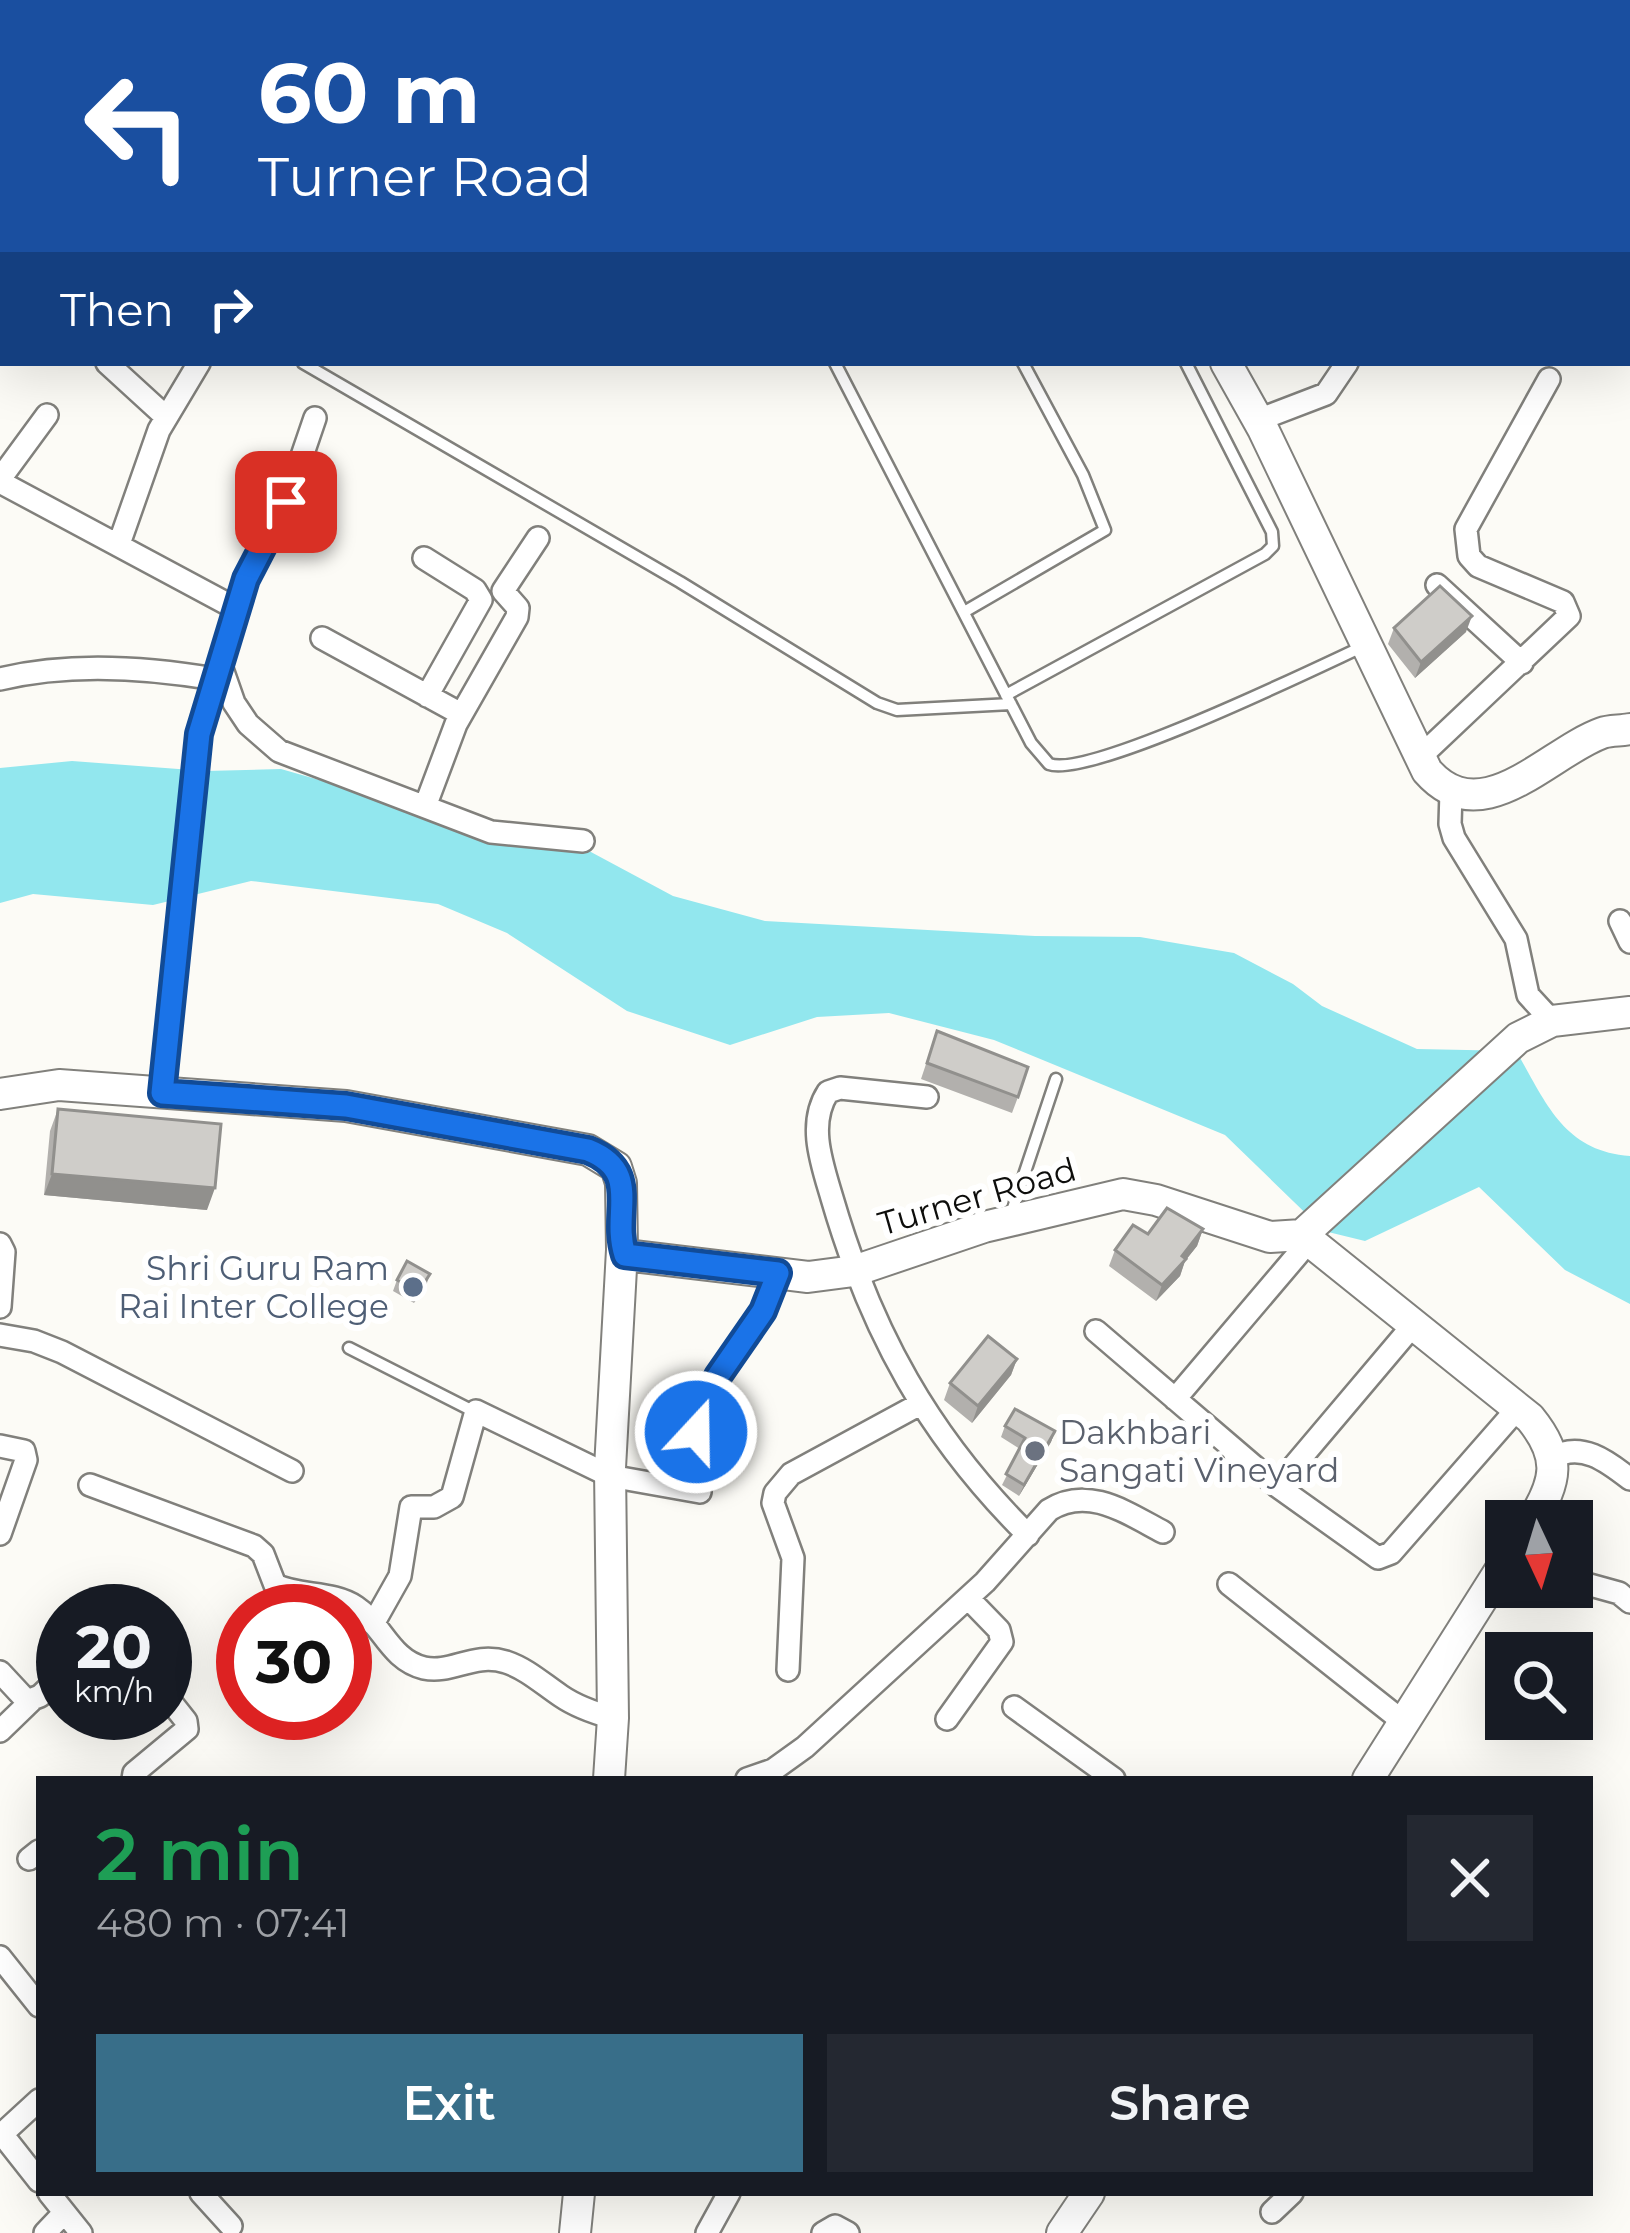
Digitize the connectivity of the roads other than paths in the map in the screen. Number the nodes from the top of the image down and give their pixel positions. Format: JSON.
{"nodes":[{"id":1,"x":110,"y":366,"type":"edge"},
{"id":2,"x":192,"y":366,"type":"edge"},
{"id":3,"x":308,"y":366,"type":"edge"},
{"id":4,"x":837,"y":366,"type":"edge"},
{"id":5,"x":1025,"y":366,"type":"edge"},
{"id":6,"x":1188,"y":366,"type":"edge"},
{"id":7,"x":1228,"y":366,"type":"edge"},
{"id":8,"x":1345,"y":366,"type":"edge"},
{"id":9,"x":1550,"y":379,"type":"dead end"},
{"id":10,"x":47,"y":415,"type":"dead end"},
{"id":11,"x":165,"y":416,"type":"junction"},
{"id":12,"x":315,"y":418,"type":"dead end"},
{"id":13,"x":1258,"y":420,"type":"junction"},
{"id":14,"x":0,"y":481,"type":"edge"},
{"id":15,"x":538,"y":538,"type":"dead end"},
{"id":16,"x":119,"y":544,"type":"junction"},
{"id":17,"x":424,"y":558,"type":"dead end"},
{"id":18,"x":1437,"y":585,"type":"edge"},
{"id":19,"x":236,"y":608,"type":"junction"},
{"id":20,"x":964,"y":612,"type":"junction"},
{"id":21,"x":322,"y":638,"type":"dead end"},
{"id":22,"x":1367,"y":645,"type":"junction"},
{"id":23,"x":1522,"y":663,"type":"junction"},
{"id":24,"x":217,"y":671,"type":"junction"},
{"id":25,"x":0,"y":679,"type":"edge"},
{"id":26,"x":427,"y":696,"type":"junction"},
{"id":27,"x":1009,"y":699,"type":"junction"},
{"id":28,"x":461,"y":714,"type":"junction"},
{"id":29,"x":1630,"y":729,"type":"edge"},
{"id":30,"x":1420,"y":757,"type":"junction"},
{"id":31,"x":1451,"y":792,"type":"junction"},
{"id":32,"x":426,"y":804,"type":"junction"},
{"id":33,"x":583,"y":841,"type":"dead end"},
{"id":34,"x":1620,"y":921,"type":"dead end"},
{"id":35,"x":1630,"y":942,"type":"edge"},
{"id":36,"x":1630,"y":1012,"type":"edge"},
{"id":37,"x":1552,"y":1021,"type":"junction"},
{"id":38,"x":1056,"y":1079,"type":"dead end"},
{"id":39,"x":162,"y":1093,"type":"junction"},
{"id":40,"x":0,"y":1094,"type":"edge"},
{"id":41,"x":928,"y":1097,"type":"dead end"},
{"id":42,"x":1009,"y":1220,"type":"junction"},
{"id":43,"x":1307,"y":1235,"type":"junction"},
{"id":44,"x":0,"y":1244,"type":"edge"},
{"id":45,"x":622,"y":1250,"type":"junction"},
{"id":46,"x":854,"y":1271,"type":"junction"},
{"id":47,"x":778,"y":1273,"type":"junction"},
{"id":48,"x":0,"y":1307,"type":"edge"},
{"id":49,"x":1414,"y":1324,"type":"junction"},
{"id":50,"x":1096,"y":1331,"type":"dead end"},
{"id":51,"x":0,"y":1335,"type":"edge"},
{"id":52,"x":349,"y":1348,"type":"dead end"},
{"id":53,"x":1175,"y":1399,"type":"junction"},
{"id":54,"x":920,"y":1404,"type":"junction"},
{"id":55,"x":1517,"y":1408,"type":"junction"},
{"id":56,"x":475,"y":1412,"type":"junction"},
{"id":57,"x":696,"y":1432,"type":"dead end"},
{"id":58,"x":0,"y":1446,"type":"edge"},
{"id":59,"x":1552,"y":1458,"type":"junction"},
{"id":60,"x":292,"y":1471,"type":"dead end"},
{"id":61,"x":610,"y":1476,"type":"junction"},
{"id":62,"x":1630,"y":1479,"type":"edge"},
{"id":63,"x":90,"y":1485,"type":"dead end"},
{"id":64,"x":1277,"y":1486,"type":"junction"},
{"id":65,"x":700,"y":1492,"type":"dead end"},
{"id":66,"x":1543,"y":1500,"type":"edge"},
{"id":67,"x":1162,"y":1532,"type":"dead end"},
{"id":68,"x":0,"y":1534,"type":"edge"},
{"id":69,"x":1028,"y":1535,"type":"junction"},
{"id":70,"x":1229,"y":1584,"type":"dead end"},
{"id":71,"x":1593,"y":1586,"type":"edge"},
{"id":72,"x":1485,"y":1596,"type":"edge"},
{"id":73,"x":968,"y":1598,"type":"junction"},
{"id":74,"x":1630,"y":1602,"type":"edge"},
{"id":75,"x":373,"y":1624,"type":"junction"},
{"id":76,"x":788,"y":1670,"type":"dead end"},
{"id":77,"x":0,"y":1672,"type":"edge"},
{"id":78,"x":36,"y":1697,"type":"edge"},
{"id":79,"x":31,"y":1701,"type":"junction"},
{"id":80,"x":1014,"y":1707,"type":"dead end"},
{"id":81,"x":613,"y":1718,"type":"junction"},
{"id":82,"x":946,"y":1719,"type":"dead end"},
{"id":83,"x":1406,"y":1724,"type":"junction"},
{"id":84,"x":0,"y":1731,"type":"edge"},
{"id":85,"x":174,"y":1740,"type":"edge"},
{"id":86,"x":133,"y":1776,"type":"edge"},
{"id":87,"x":609,"y":1776,"type":"edge"},
{"id":88,"x":756,"y":1776,"type":"edge"},
{"id":89,"x":1110,"y":1776,"type":"edge"},
{"id":90,"x":1370,"y":1776,"type":"edge"},
{"id":91,"x":0,"y":1957,"type":"edge"},
{"id":92,"x":36,"y":2002,"type":"edge"},
{"id":93,"x":36,"y":2103,"type":"edge"},
{"id":94,"x":1,"y":2135,"type":"edge"},
{"id":95,"x":36,"y":2177,"type":"edge"},
{"id":96,"x":51,"y":2196,"type":"edge"},
{"id":97,"x":204,"y":2196,"type":"edge"},
{"id":98,"x":579,"y":2196,"type":"edge"},
{"id":99,"x":727,"y":2196,"type":"edge"},
{"id":100,"x":1086,"y":2196,"type":"edge"},
{"id":101,"x":1289,"y":2196,"type":"edge"},
{"id":102,"x":1272,"y":2212,"type":"dead end"},
{"id":103,"x":64,"y":2213,"type":"junction"},
{"id":104,"x":231,"y":2226,"type":"dead end"},
{"id":105,"x":45,"y":2233,"type":"edge"},
{"id":106,"x":82,"y":2233,"type":"edge"},
{"id":107,"x":575,"y":2233,"type":"edge"},
{"id":108,"x":707,"y":2233,"type":"edge"},
{"id":109,"x":823,"y":2233,"type":"edge"},
{"id":110,"x":848,"y":2233,"type":"edge"},
{"id":111,"x":1061,"y":2233,"type":"edge"}],
"edges":[{"from":1,"to":11,"type":"street"},
{"from":2,"to":11,"type":"street"},
{"from":3,"to":27,"type":"lane"},
{"from":4,"to":20,"type":"lane"},
{"from":5,"to":20,"type":"lane"},
{"from":6,"to":27,"type":"lane"},
{"from":7,"to":13,"type":"main road"},
{"from":8,"to":13,"type":"street"},
{"from":9,"to":23,"type":"street"},
{"from":10,"to":14,"type":"street"},
{"from":11,"to":16,"type":"street"},
{"from":12,"to":19,"type":"street"},
{"from":13,"to":22,"type":"main road"},
{"from":14,"to":16,"type":"street"},
{"from":15,"to":28,"type":"street"},
{"from":16,"to":19,"type":"street"},
{"from":17,"to":26,"type":"street"},
{"from":18,"to":23,"type":"street"},
{"from":19,"to":24,"type":"street"},
{"from":20,"to":27,"type":"lane"},
{"from":21,"to":26,"type":"street"},
{"from":22,"to":27,"type":"lane"},
{"from":22,"to":30,"type":"main road"},
{"from":23,"to":30,"type":"street"},
{"from":24,"to":25,"type":"street"},
{"from":24,"to":32,"type":"street"},
{"from":24,"to":39,"type":"street"},
{"from":26,"to":28,"type":"street"},
{"from":28,"to":32,"type":"street"},
{"from":29,"to":31,"type":"main road"},
{"from":30,"to":31,"type":"main road"},
{"from":31,"to":37,"type":"street"},
{"from":32,"to":33,"type":"street"},
{"from":34,"to":35,"type":"street"},
{"from":36,"to":37,"type":"main road"},
{"from":37,"to":43,"type":"main road"},
{"from":38,"to":42,"type":"lane"},
{"from":39,"to":40,"type":"main road"},
{"from":39,"to":45,"type":"main road"},
{"from":41,"to":46,"type":"street"},
{"from":42,"to":43,"type":"main road","name":"Turner Road"},
{"from":42,"to":46,"type":"main road","name":"Turner Road"},
{"from":43,"to":49,"type":"main road"},
{"from":43,"to":53,"type":"street"},
{"from":44,"to":48,"type":"street"},
{"from":45,"to":47,"type":"main road","name":"Turner Road"},
{"from":45,"to":61,"type":"main road"},
{"from":46,"to":47,"type":"main road","name":"Turner Road"},
{"from":46,"to":54,"type":"street"},
{"from":47,"to":57,"type":"street"},
{"from":49,"to":55,"type":"main road"},
{"from":49,"to":64,"type":"street"},
{"from":50,"to":53,"type":"street"},
{"from":51,"to":60,"type":"street"},
{"from":52,"to":56,"type":"lane"},
{"from":53,"to":64,"type":"street"},
{"from":54,"to":69,"type":"street"},
{"from":54,"to":76,"type":"street"},
{"from":55,"to":59,"type":"main road"},
{"from":55,"to":64,"type":"street"},
{"from":56,"to":61,"type":"street"},
{"from":56,"to":75,"type":"street"},
{"from":58,"to":68,"type":"street"},
{"from":59,"to":62,"type":"street"},
{"from":59,"to":66,"type":"main road"},
{"from":61,"to":65,"type":"street"},
{"from":61,"to":81,"type":"main road"},
{"from":63,"to":75,"type":"street"},
{"from":67,"to":69,"type":"street"},
{"from":69,"to":73,"type":"street"},
{"from":70,"to":83,"type":"street"},
{"from":71,"to":74,"type":"street"},
{"from":72,"to":83,"type":"main road"},
{"from":73,"to":82,"type":"street"},
{"from":73,"to":88,"type":"street"},
{"from":75,"to":81,"type":"street"},
{"from":77,"to":79,"type":"street"},
{"from":78,"to":79,"type":"street"},
{"from":79,"to":84,"type":"street"},
{"from":80,"to":89,"type":"street"},
{"from":81,"to":87,"type":"main road"},
{"from":83,"to":90,"type":"main road"},
{"from":85,"to":86,"type":"street"},
{"from":91,"to":92,"type":"street"},
{"from":93,"to":94,"type":"street"},
{"from":94,"to":95,"type":"street"},
{"from":96,"to":103,"type":"street"},
{"from":97,"to":104,"type":"street"},
{"from":98,"to":107,"type":"main road"},
{"from":99,"to":108,"type":"street"},
{"from":100,"to":111,"type":"main road"},
{"from":101,"to":102,"type":"street"},
{"from":103,"to":105,"type":"street"},
{"from":103,"to":106,"type":"street"},
{"from":109,"to":110,"type":"street"}]}
